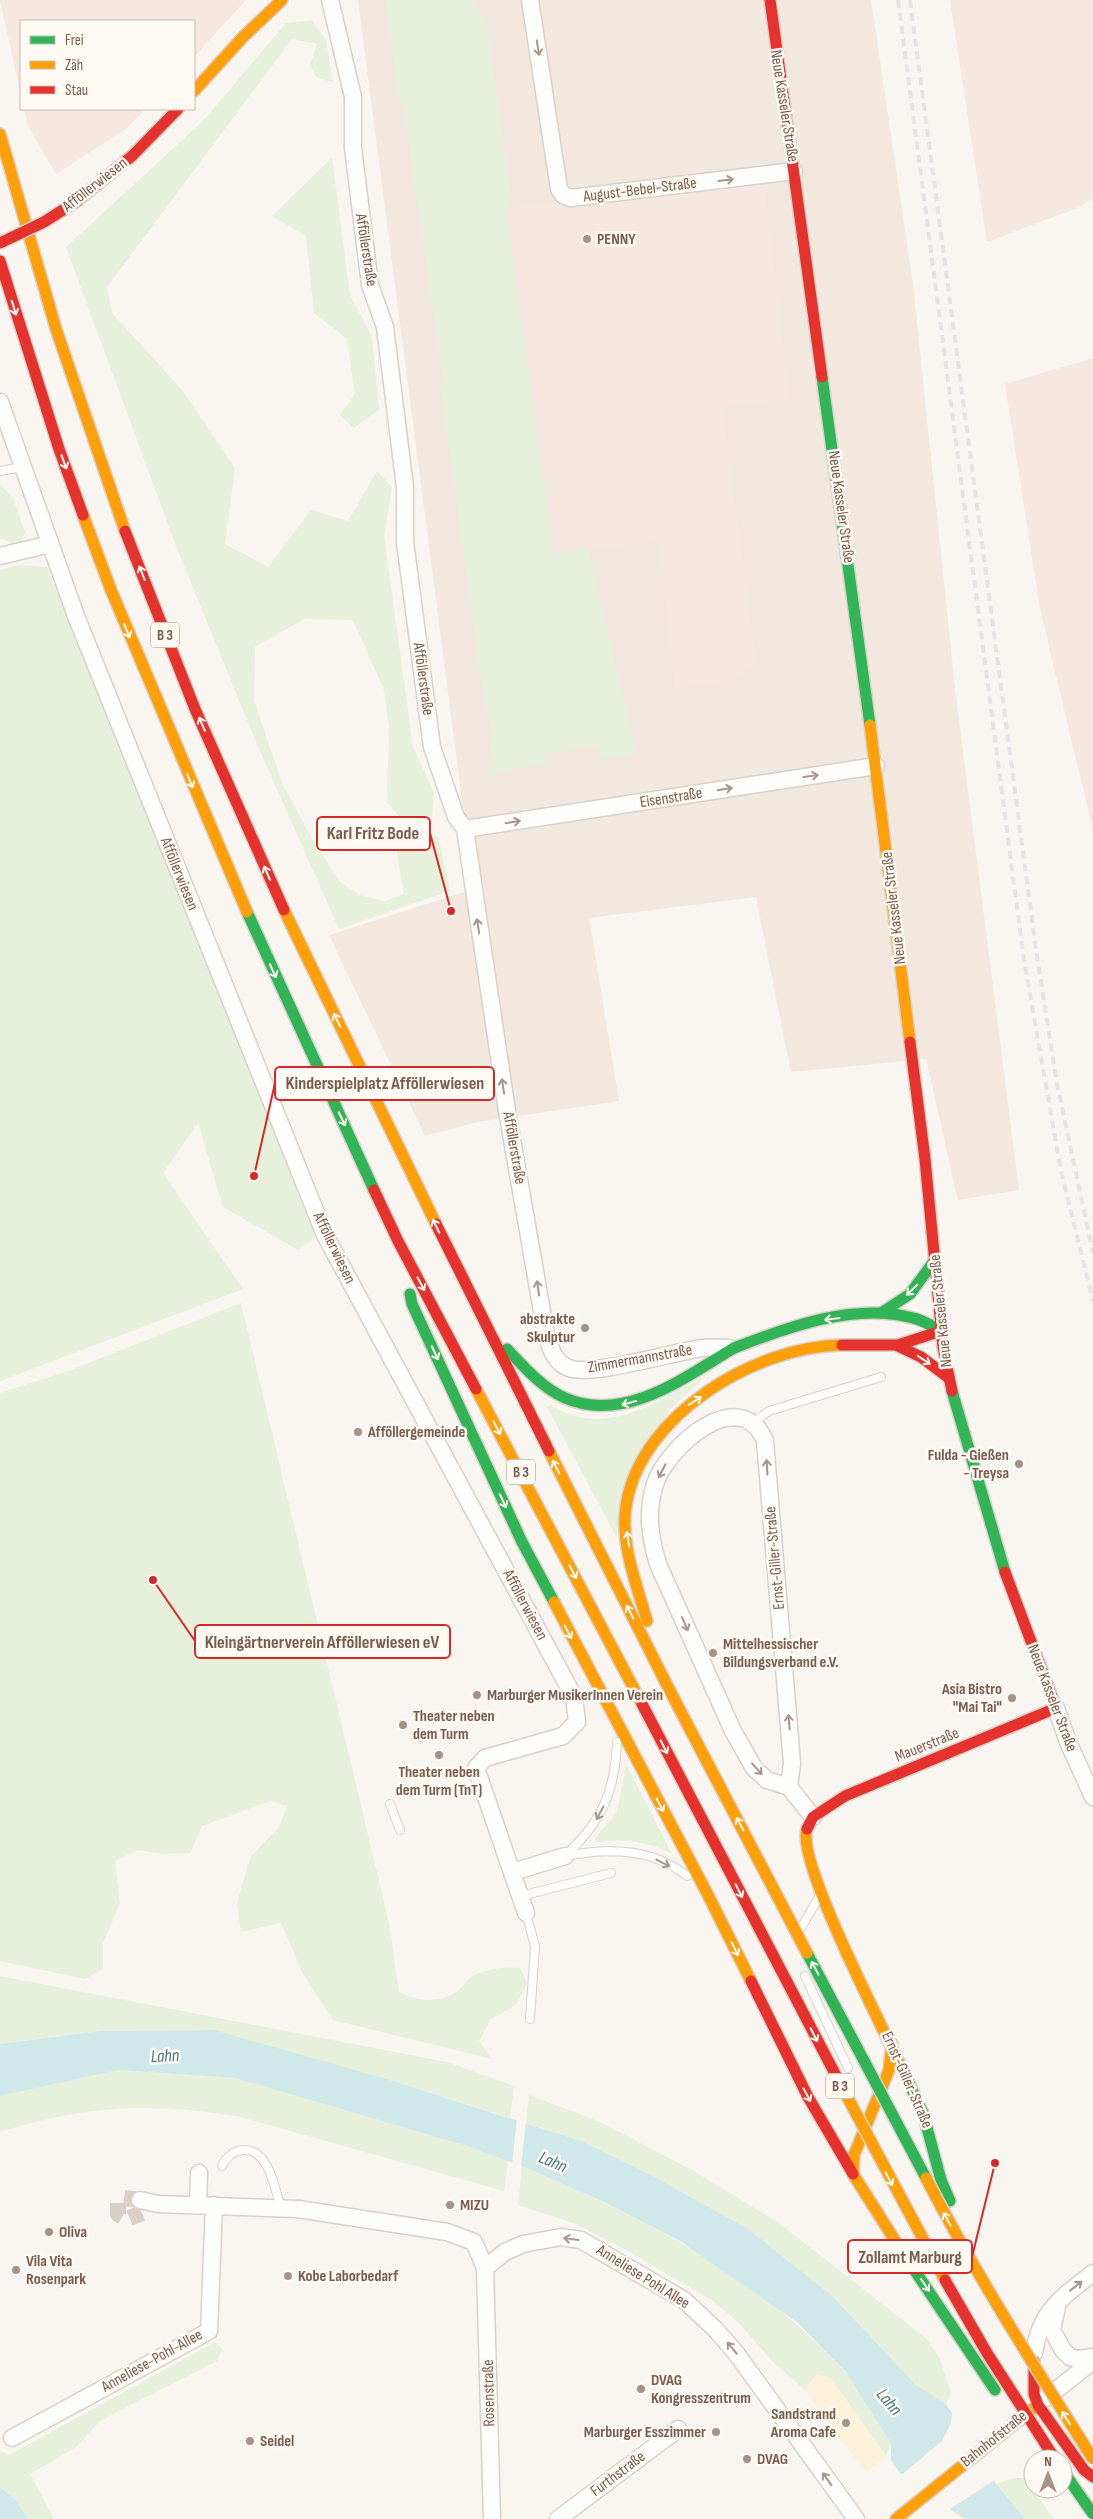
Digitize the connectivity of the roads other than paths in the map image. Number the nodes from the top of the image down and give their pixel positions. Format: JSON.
{"nodes":[{"id":1,"x":282,"y":0,"type":"edge"},
{"id":2,"x":330,"y":0,"type":"edge"},
{"id":3,"x":530,"y":0,"type":"edge"},
{"id":4,"x":770,"y":0,"type":"edge"},
{"id":5,"x":195,"y":90,"type":"edge"},
{"id":6,"x":177,"y":110,"type":"edge"},
{"id":7,"x":0,"y":134,"type":"edge"},
{"id":8,"x":794,"y":171,"type":"junction"},
{"id":9,"x":0,"y":243,"type":"edge"},
{"id":10,"x":0,"y":261,"type":"edge"},
{"id":11,"x":0,"y":402,"type":"edge"},
{"id":12,"x":23,"y":467,"type":"junction"},
{"id":13,"x":0,"y":470,"type":"edge"},
{"id":14,"x":50,"y":544,"type":"junction"},
{"id":15,"x":0,"y":556,"type":"edge"},
{"id":16,"x":876,"y":766,"type":"junction"},
{"id":17,"x":465,"y":829,"type":"junction"},
{"id":18,"x":398,"y":1241,"type":"junction"},
{"id":19,"x":935,"y":1260,"type":"junction"},
{"id":20,"x":881,"y":1313,"type":"junction"},
{"id":21,"x":480,"y":1317,"type":"junction"},
{"id":22,"x":941,"y":1331,"type":"junction"},
{"id":23,"x":898,"y":1346,"type":"junction"},
{"id":24,"x":734,"y":1348,"type":"junction"},
{"id":25,"x":552,"y":1352,"type":"joint"},
{"id":26,"x":881,"y":1377,"type":"dead end"},
{"id":27,"x":949,"y":1378,"type":"junction"},
{"id":28,"x":754,"y":1422,"type":"junction"},
{"id":29,"x":660,"y":1671,"type":"junction"},
{"id":30,"x":1056,"y":1708,"type":"junction"},
{"id":31,"x":613,"y":1716,"type":"junction"},
{"id":32,"x":789,"y":1787,"type":"junction"},
{"id":33,"x":1093,"y":1797,"type":"edge"},
{"id":34,"x":390,"y":1804,"type":"dead end"},
{"id":35,"x":813,"y":1817,"type":"junction"},
{"id":36,"x":400,"y":1830,"type":"dead end"},
{"id":37,"x":565,"y":1856,"type":"junction"},
{"id":38,"x":513,"y":1872,"type":"junction"},
{"id":39,"x":611,"y":1874,"type":"dead end"},
{"id":40,"x":707,"y":1892,"type":"junction"},
{"id":41,"x":821,"y":1894,"type":"junction"},
{"id":42,"x":521,"y":1896,"type":"junction"},
{"id":43,"x":526,"y":1913,"type":"joint"},
{"id":44,"x":795,"y":1946,"type":"dead end"},
{"id":45,"x":802,"y":1971,"type":"dead end"},
{"id":46,"x":530,"y":2019,"type":"dead end"},
{"id":47,"x":892,"y":2044,"type":"junction"},
{"id":48,"x":854,"y":2080,"type":"dead end"},
{"id":49,"x":222,"y":2166,"type":"dead end"},
{"id":50,"x":199,"y":2173,"type":"dead end"},
{"id":51,"x":853,"y":2174,"type":"junction"},
{"id":52,"x":206,"y":2204,"type":"junction"},
{"id":53,"x":141,"y":2206,"type":"tunnel mouth"},
{"id":54,"x":281,"y":2208,"type":"junction"},
{"id":55,"x":485,"y":2268,"type":"junction"},
{"id":56,"x":1093,"y":2273,"type":"edge"},
{"id":57,"x":1060,"y":2299,"type":"junction"},
{"id":58,"x":979,"y":2321,"type":"dead end"},
{"id":59,"x":1034,"y":2353,"type":"junction"},
{"id":60,"x":1093,"y":2357,"type":"edge"},
{"id":61,"x":1093,"y":2361,"type":"edge"},
{"id":62,"x":988,"y":2379,"type":"junction"},
{"id":63,"x":1001,"y":2400,"type":"dead end"},
{"id":64,"x":1038,"y":2405,"type":"junction"},
{"id":65,"x":1008,"y":2410,"type":"dead end"},
{"id":66,"x":1012,"y":2425,"type":"junction"},
{"id":67,"x":678,"y":2430,"type":"dead end"},
{"id":68,"x":12,"y":2438,"type":"dead end"},
{"id":69,"x":1035,"y":2449,"type":"edge"},
{"id":70,"x":1049,"y":2449,"type":"edge"},
{"id":71,"x":1093,"y":2459,"type":"edge"},
{"id":72,"x":1093,"y":2477,"type":"edge"},
{"id":73,"x":1073,"y":2485,"type":"edge"},
{"id":74,"x":1073,"y":2486,"type":"edge"},
{"id":75,"x":1093,"y":2503,"type":"edge"},
{"id":76,"x":1093,"y":2514,"type":"edge"},
{"id":77,"x":566,"y":2517,"type":"edge"},
{"id":78,"x":492,"y":2519,"type":"edge"},
{"id":79,"x":856,"y":2519,"type":"edge"},
{"id":80,"x":896,"y":2519,"type":"edge"}],
"edges":[{"from":1,"to":5,"type":"main road"},
{"from":2,"to":17,"type":"street","name":"Afföllerstraße"},
{"from":3,"to":8,"type":"street","name":"August-Bebel-Straße","one_way":true},
{"from":4,"to":8,"type":"main road","name":"Neue Kasseler Straße"},
{"from":6,"to":9,"type":"main road","name":"Afföllerwiesen","bridge":true},
{"from":21,"to":7,"type":"main road","number":"B 3","one_way":true},
{"from":8,"to":16,"type":"main road","name":"Neue Kasseler Straße"},
{"from":10,"to":18,"type":"main road","number":"B 3","one_way":true},
{"from":11,"to":12,"type":"street","name":"Afföllerwiesen"},
{"from":12,"to":13,"type":"lane"},
{"from":12,"to":14,"type":"street","name":"Afföllerwiesen"},
{"from":14,"to":15,"type":"street"},
{"from":14,"to":38,"type":"street","name":"Afföllerwiesen"},
{"from":17,"to":16,"type":"street","name":"Eisenstraße","one_way":true},
{"from":16,"to":19,"type":"main road","name":"Neue Kasseler Straße"},
{"from":25,"to":17,"type":"street","name":"Afföllerstraße","one_way":true},
{"from":18,"to":31,"type":"main road","number":"B 3","one_way":true},
{"from":18,"to":70,"type":"main road","number":"B 3","one_way":true,"bridge":true},
{"from":19,"to":20,"type":"main road","one_way":true},
{"from":19,"to":22,"type":"main road","name":"Neue Kasseler Straße"},
{"from":20,"to":22,"type":"main road"},
{"from":20,"to":24,"type":"main road","one_way":true},
{"from":24,"to":21,"type":"main road","one_way":true},
{"from":29,"to":21,"type":"main road","number":"B 3","one_way":true},
{"from":22,"to":23,"type":"main road"},
{"from":22,"to":27,"type":"main road","name":"Neue Kasseler Straße"},
{"from":23,"to":27,"type":"main road","one_way":true},
{"from":29,"to":23,"type":"main road","one_way":true},
{"from":24,"to":25,"type":"street","name":"Zimmermannstraße"},
{"from":26,"to":28,"type":"lane"},
{"from":27,"to":30,"type":"main road","name":"Neue Kasseler Straße"},
{"from":32,"to":28,"type":"street","name":"Ernst-Giller-Straße","one_way":true},
{"from":28,"to":32,"type":"street","one_way":true},
{"from":71,"to":29,"type":"main road","number":"B 3","one_way":true,"bridge":true},
{"from":30,"to":33,"type":"street","name":"Neue Kasseler Straße"},
{"from":30,"to":35,"type":"main road","name":"Mauerstraße"},
{"from":31,"to":37,"type":"lane","one_way":true},
{"from":31,"to":40,"type":"main road","number":"B 3","one_way":true},
{"from":32,"to":35,"type":"street"},
{"from":34,"to":36,"type":"lane"},
{"from":35,"to":41,"type":"main road","name":"Ernst-Giller-Straße"},
{"from":37,"to":38,"type":"street"},
{"from":37,"to":40,"type":"lane","one_way":true},
{"from":38,"to":42,"type":"street","name":"Afföllerwiesen"},
{"from":39,"to":42,"type":"lane"},
{"from":40,"to":51,"type":"main road","number":"B 3","one_way":true},
{"from":41,"to":44,"type":"lane"},
{"from":41,"to":47,"type":"main road","name":"Ernst-Giller-Straße"},
{"from":42,"to":43,"type":"street","name":"Afföllerwiesen"},
{"from":43,"to":46,"type":"lane"},
{"from":45,"to":48,"type":"lane"},
{"from":47,"to":51,"type":"main road"},
{"from":47,"to":59,"type":"main road","name":"Ernst-Giller-Straße"},
{"from":49,"to":54,"type":"lane"},
{"from":50,"to":52,"type":"street","name":"Anneliese-Pohl-Allee"},
{"from":51,"to":62,"type":"main road","one_way":true},
{"from":52,"to":53,"type":"street"},
{"from":52,"to":54,"type":"street"},
{"from":52,"to":68,"type":"street","name":"Anneliese-Pohl-Allee"},
{"from":54,"to":55,"type":"street"},
{"from":55,"to":78,"type":"street","name":"Rosenstraße"},
{"from":79,"to":55,"type":"street","name":"Anneliese Pohl Allee","one_way":true},
{"from":57,"to":56,"type":"street","one_way":true},
{"from":57,"to":59,"type":"street"},
{"from":57,"to":60,"type":"street"},
{"from":58,"to":62,"type":"lane"},
{"from":59,"to":64,"type":"main road"},
{"from":61,"to":64,"type":"street","name":"Bahnhofstraße"},
{"from":62,"to":63,"type":"main road"},
{"from":64,"to":66,"type":"main road","name":"Bahnhofstraße"},
{"from":64,"to":72,"type":"main road"},
{"from":65,"to":66,"type":"main road"},
{"from":66,"to":69,"type":"main road"},
{"from":66,"to":80,"type":"main road","name":"Bahnhofstraße"},
{"from":67,"to":77,"type":"street","name":"Furthstraße"},
{"from":73,"to":76,"type":"main road","bridge":true},
{"from":74,"to":75,"type":"main road"}]}
